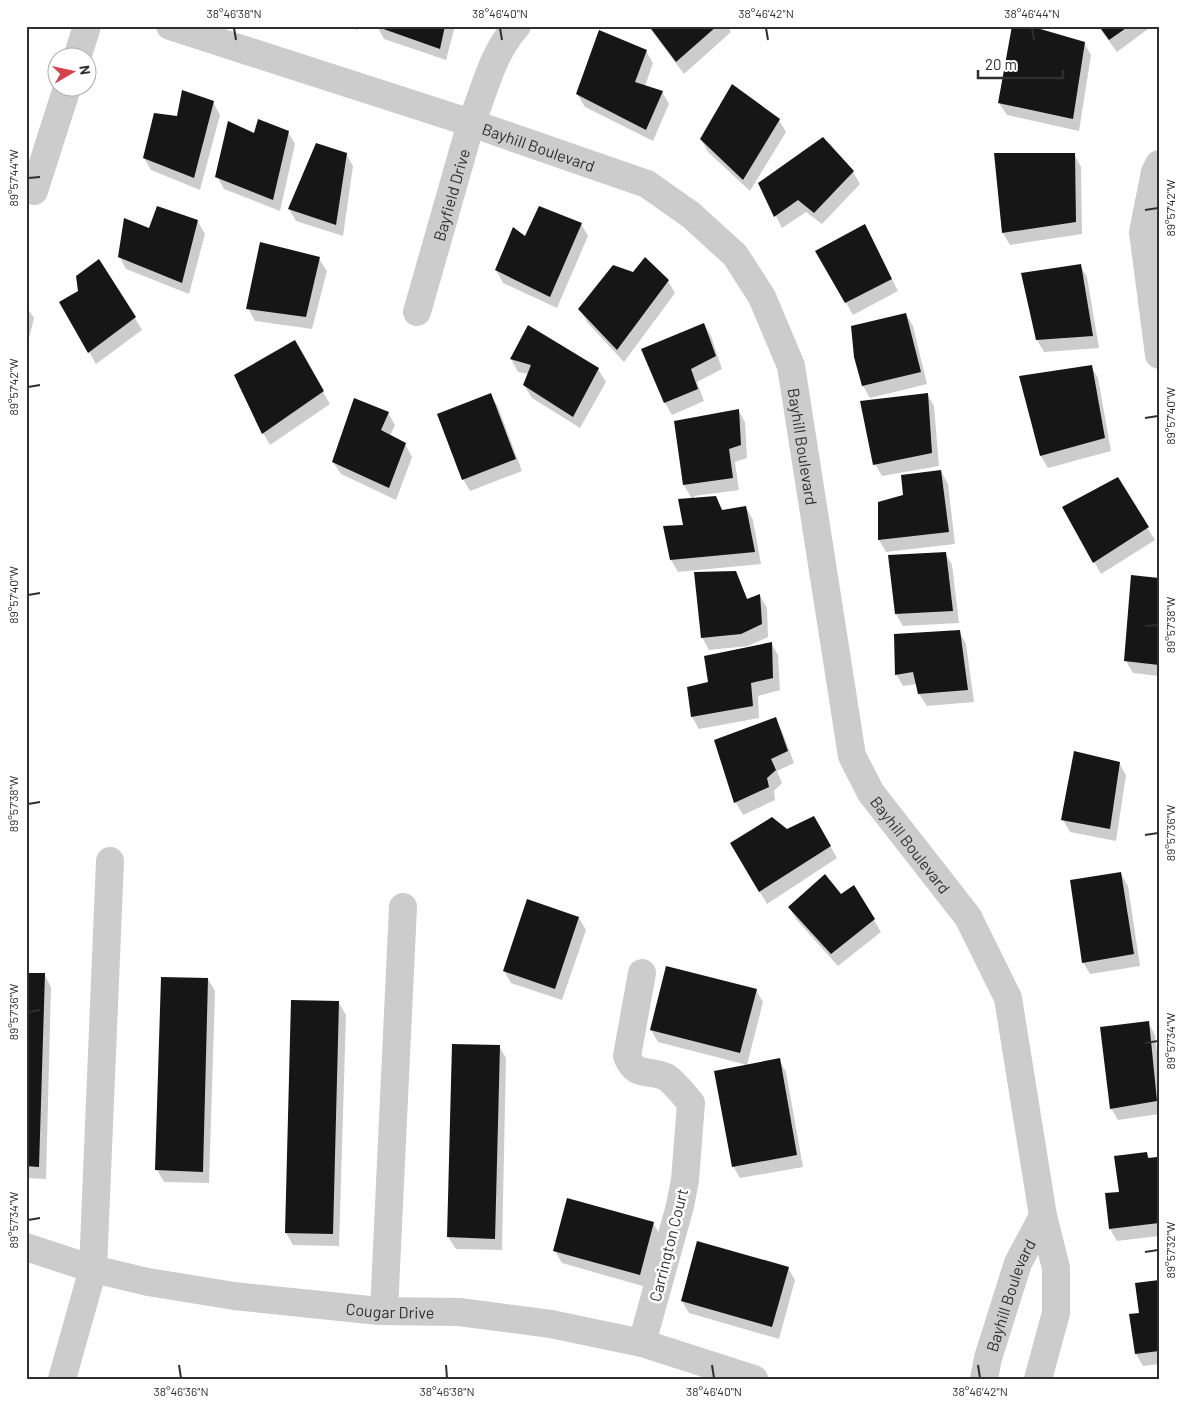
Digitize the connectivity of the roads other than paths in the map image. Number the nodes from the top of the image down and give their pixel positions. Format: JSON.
{"nodes":[{"id":1,"x":87,"y":26,"type":"edge"},
{"id":2,"x":170,"y":26,"type":"edge"},
{"id":3,"x":517,"y":26,"type":"edge"},
{"id":4,"x":80,"y":48,"type":"edge"},
{"id":5,"x":64,"y":98,"type":"edge"},
{"id":6,"x":471,"y":122,"type":"junction"},
{"id":7,"x":1159,"y":164,"type":"edge"},
{"id":8,"x":34,"y":191,"type":"dead end"},
{"id":9,"x":416,"y":312,"type":"dead end"},
{"id":10,"x":1159,"y":355,"type":"edge"},
{"id":11,"x":110,"y":861,"type":"dead end"},
{"id":12,"x":403,"y":907,"type":"dead end"},
{"id":13,"x":642,"y":973,"type":"dead end"},
{"id":14,"x":1043,"y":1216,"type":"junction"},
{"id":15,"x":26,"y":1247,"type":"edge"},
{"id":16,"x":93,"y":1269,"type":"junction"},
{"id":17,"x":384,"y":1311,"type":"junction"},
{"id":18,"x":642,"y":1344,"type":"junction"},
{"id":19,"x":62,"y":1379,"type":"edge"},
{"id":20,"x":754,"y":1379,"type":"edge"},
{"id":21,"x":984,"y":1379,"type":"edge"},
{"id":22,"x":1038,"y":1379,"type":"edge"}],
"edges":[{"from":1,"to":4,"type":"street"},
{"from":2,"to":6,"type":"street","name":"Bayhill Boulevard"},
{"from":3,"to":6,"type":"street","name":"Bayfield Drive"},
{"from":5,"to":8,"type":"street"},
{"from":6,"to":9,"type":"street","name":"Bayfield Drive"},
{"from":6,"to":14,"type":"street","name":"Bayhill Boulevard"},
{"from":7,"to":10,"type":"street"},
{"from":11,"to":16,"type":"street"},
{"from":12,"to":17,"type":"street"},
{"from":13,"to":18,"type":"street","name":"Carrington Court"},
{"from":14,"to":21,"type":"street","name":"Bayhill Boulevard"},
{"from":14,"to":22,"type":"street","name":"Bayhill Boulevard"},
{"from":15,"to":16,"type":"street","name":"Cougar Drive"},
{"from":16,"to":17,"type":"street","name":"Cougar Drive"},
{"from":16,"to":19,"type":"street"},
{"from":17,"to":18,"type":"street","name":"Cougar Drive"},
{"from":18,"to":20,"type":"street","name":"Cougar Drive"}]}
